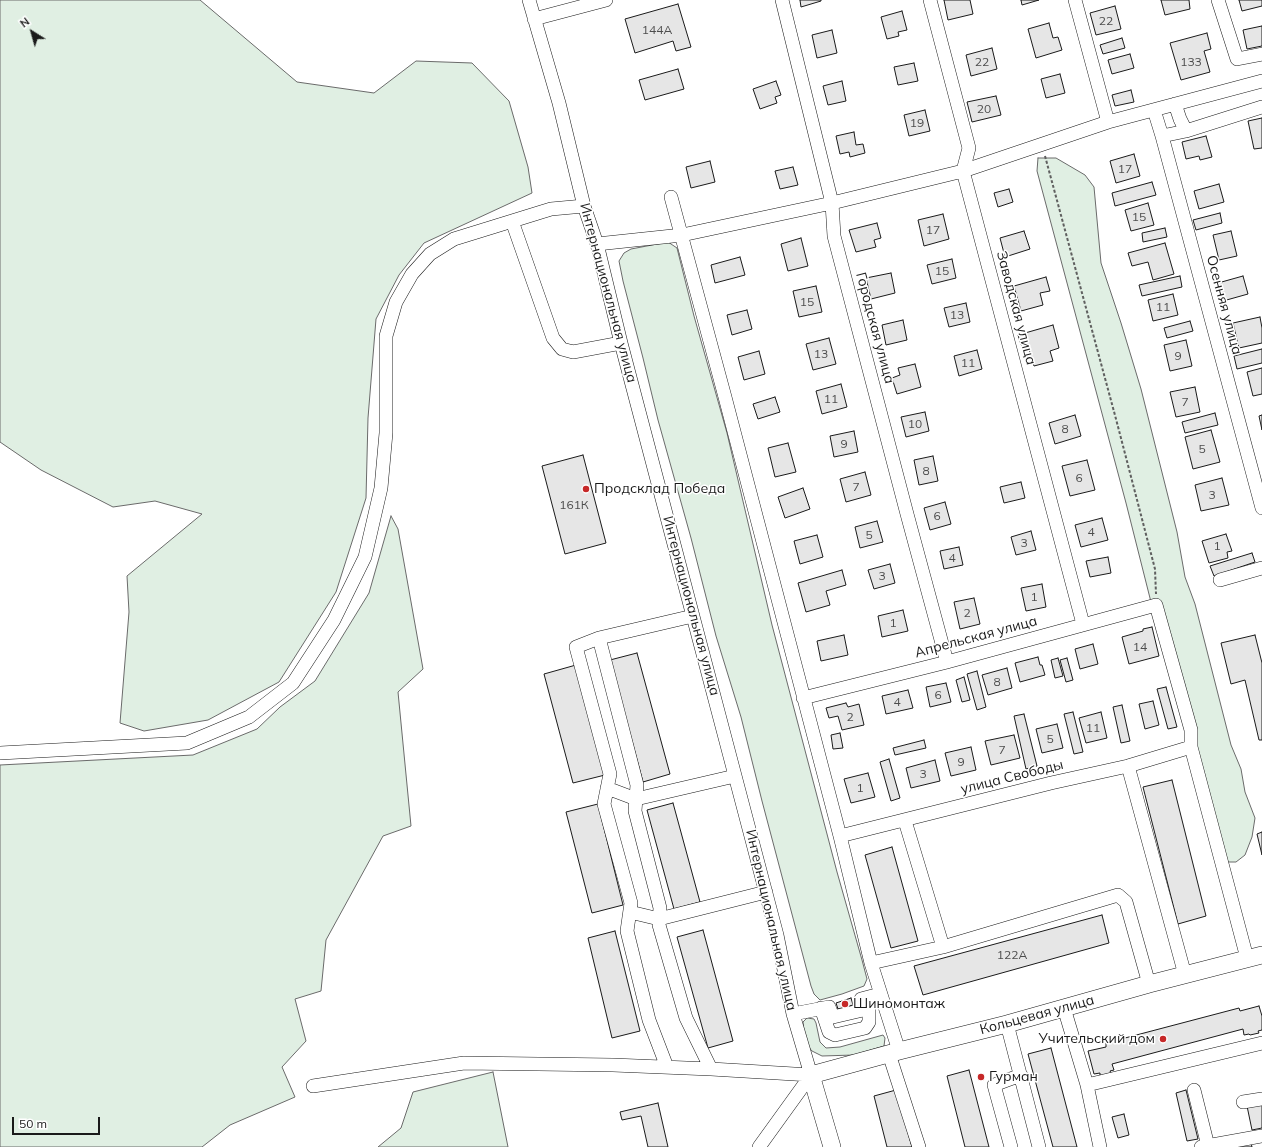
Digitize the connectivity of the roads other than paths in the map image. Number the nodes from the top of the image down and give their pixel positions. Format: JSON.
{"nodes":[{"id":1,"x":529,"y":0,"type":"edge"},
{"id":2,"x":606,"y":0,"type":"edge"},
{"id":3,"x":782,"y":0,"type":"edge"},
{"id":4,"x":930,"y":0,"type":"edge"},
{"id":5,"x":1075,"y":0,"type":"edge"},
{"id":6,"x":1218,"y":0,"type":"edge"},
{"id":7,"x":534,"y":19,"type":"junction"},
{"id":8,"x":1262,"y":54,"type":"edge"},
{"id":9,"x":1262,"y":81,"type":"edge"},
{"id":10,"x":1175,"y":104,"type":"junction"},
{"id":11,"x":1262,"y":107,"type":"edge"},
{"id":12,"x":1154,"y":110,"type":"junction"},
{"id":13,"x":1108,"y":122,"type":"junction"},
{"id":14,"x":1186,"y":131,"type":"junction"},
{"id":15,"x":1162,"y":136,"type":"junction"},
{"id":16,"x":963,"y":171,"type":"junction"},
{"id":17,"x":671,"y":197,"type":"dead end"},
{"id":18,"x":832,"y":203,"type":"junction"},
{"id":19,"x":584,"y":206,"type":"junction"},
{"id":20,"x":512,"y":221,"type":"junction"},
{"id":21,"x":682,"y":235,"type":"junction"},
{"id":22,"x":597,"y":244,"type":"junction"},
{"id":23,"x":621,"y":343,"type":"junction"},
{"id":24,"x":1262,"y":508,"type":"edge"},
{"id":25,"x":1262,"y":568,"type":"edge"},
{"id":26,"x":1220,"y":580,"type":"dead end"},
{"id":27,"x":693,"y":616,"type":"junction"},
{"id":28,"x":1084,"y":624,"type":"junction"},
{"id":29,"x":598,"y":638,"type":"junction"},
{"id":30,"x":947,"y":662,"type":"junction"},
{"id":31,"x":803,"y":698,"type":"junction"},
{"id":32,"x":1191,"y":748,"type":"junction"},
{"id":33,"x":0,"y":753,"type":"edge"},
{"id":34,"x":1128,"y":766,"type":"junction"},
{"id":35,"x":735,"y":776,"type":"junction"},
{"id":36,"x":607,"y":788,"type":"junction"},
{"id":37,"x":636,"y":799,"type":"junction"},
{"id":38,"x":905,"y":821,"type":"junction"},
{"id":39,"x":840,"y":836,"type":"junction"},
{"id":40,"x":766,"y":892,"type":"junction"},
{"id":41,"x":630,"y":912,"type":"junction"},
{"id":42,"x":659,"y":919,"type":"junction"},
{"id":43,"x":943,"y":947,"type":"junction"},
{"id":44,"x":1255,"y":957,"type":"edge"},
{"id":45,"x":871,"y":963,"type":"junction"},
{"id":46,"x":1185,"y":975,"type":"junction"},
{"id":47,"x":1149,"y":984,"type":"junction"},
{"id":48,"x":875,"y":995,"type":"junction"},
{"id":49,"x":821,"y":1008,"type":"junction"},
{"id":50,"x":1064,"y":1008,"type":"junction"},
{"id":51,"x":792,"y":1014,"type":"junction"},
{"id":52,"x":1007,"y":1024,"type":"junction"},
{"id":53,"x":1262,"y":1043,"type":"edge"},
{"id":54,"x":894,"y":1052,"type":"junction"},
{"id":55,"x":667,"y":1067,"type":"junction"},
{"id":56,"x":711,"y":1069,"type":"junction"},
{"id":57,"x":1021,"y":1075,"type":"junction"},
{"id":58,"x":811,"y":1076,"type":"junction"},
{"id":59,"x":1087,"y":1085,"type":"junction"},
{"id":60,"x":313,"y":1086,"type":"dead end"},
{"id":61,"x":1194,"y":1090,"type":"dead end"},
{"id":62,"x":1262,"y":1098,"type":"edge"},
{"id":63,"x":1243,"y":1102,"type":"dead end"},
{"id":64,"x":1262,"y":1136,"type":"edge"},
{"id":65,"x":1211,"y":1146,"type":"edge"},
{"id":66,"x":758,"y":1147,"type":"edge"},
{"id":67,"x":832,"y":1147,"type":"edge"},
{"id":68,"x":919,"y":1147,"type":"edge"},
{"id":69,"x":1012,"y":1147,"type":"edge"},
{"id":70,"x":1039,"y":1147,"type":"edge"},
{"id":71,"x":1100,"y":1147,"type":"edge"}],
"edges":[{"from":1,"to":7,"type":"street","name":"Интернациональная улица"},
{"from":2,"to":7,"type":"street"},
{"from":3,"to":18,"type":"street","name":"Городская улица"},
{"from":4,"to":16,"type":"street","name":"Заводская улица"},
{"from":5,"to":13,"type":"street"},
{"from":6,"to":8,"type":"street"},
{"from":7,"to":19,"type":"street","name":"Интернациональная улица"},
{"from":9,"to":10,"type":"street"},
{"from":10,"to":12,"type":"street"},
{"from":10,"to":14,"type":"street"},
{"from":11,"to":14,"type":"street"},
{"from":12,"to":13,"type":"street"},
{"from":12,"to":15,"type":"street","name":"Осенняя улица"},
{"from":13,"to":16,"type":"street"},
{"from":14,"to":15,"type":"street"},
{"from":15,"to":24,"type":"street","name":"Осенняя улица"},
{"from":16,"to":18,"type":"street"},
{"from":16,"to":28,"type":"street","name":"Заводская улица"},
{"from":17,"to":21,"type":"street"},
{"from":18,"to":21,"type":"street"},
{"from":18,"to":30,"type":"street","name":"Городская улица"},
{"from":19,"to":20,"type":"street"},
{"from":19,"to":22,"type":"street","name":"Интернациональная улица"},
{"from":20,"to":23,"type":"street"},
{"from":20,"to":33,"type":"street"},
{"from":21,"to":22,"type":"street"},
{"from":21,"to":31,"type":"street"},
{"from":22,"to":23,"type":"street","name":"Интернациональная улица"},
{"from":23,"to":27,"type":"street","name":"Интернациональная улица"},
{"from":25,"to":26,"type":"street"},
{"from":27,"to":29,"type":"street"},
{"from":27,"to":35,"type":"street","name":"Интернациональная улица"},
{"from":28,"to":30,"type":"street","name":"Апрельская улица"},
{"from":28,"to":32,"type":"street","name":"Апрельская улица"},
{"from":29,"to":36,"type":"street"},
{"from":29,"to":37,"type":"street"},
{"from":30,"to":31,"type":"street","name":"Апрельская улица"},
{"from":31,"to":39,"type":"street"},
{"from":32,"to":34,"type":"street","name":"улица Свободы"},
{"from":32,"to":44,"type":"street"},
{"from":34,"to":38,"type":"street","name":"улица Свободы"},
{"from":34,"to":46,"type":"street"},
{"from":35,"to":37,"type":"street"},
{"from":35,"to":40,"type":"street","name":"Интернациональная улица"},
{"from":36,"to":37,"type":"street"},
{"from":36,"to":41,"type":"street"},
{"from":37,"to":42,"type":"street"},
{"from":38,"to":39,"type":"street","name":"улица Свободы"},
{"from":38,"to":43,"type":"street"},
{"from":39,"to":45,"type":"street"},
{"from":40,"to":42,"type":"street"},
{"from":40,"to":51,"type":"street","name":"Интернациональная улица"},
{"from":41,"to":42,"type":"street"},
{"from":41,"to":55,"type":"street"},
{"from":42,"to":56,"type":"street"},
{"from":43,"to":45,"type":"street"},
{"from":43,"to":47,"type":"street"},
{"from":44,"to":46,"type":"main road","name":"Кольцевая улица"},
{"from":45,"to":48,"type":"street"},
{"from":46,"to":47,"type":"main road","name":"Кольцевая улица"},
{"from":47,"to":50,"type":"main road","name":"Кольцевая улица"},
{"from":48,"to":49,"type":"street"},
{"from":48,"to":49,"type":"street"},
{"from":48,"to":54,"type":"street"},
{"from":49,"to":51,"type":"street"},
{"from":50,"to":52,"type":"main road","name":"Кольцевая улица"},
{"from":50,"to":59,"type":"street"},
{"from":51,"to":58,"type":"street","name":"Интернациональная улица"},
{"from":52,"to":54,"type":"main road","name":"Кольцевая улица"},
{"from":52,"to":57,"type":"street"},
{"from":53,"to":59,"type":"street"},
{"from":54,"to":58,"type":"main road","name":"Кольцевая улица"},
{"from":54,"to":68,"type":"street"},
{"from":55,"to":56,"type":"street"},
{"from":55,"to":60,"type":"street"},
{"from":56,"to":58,"type":"street"},
{"from":57,"to":69,"type":"street"},
{"from":57,"to":70,"type":"street"},
{"from":58,"to":66,"type":"street"},
{"from":58,"to":67,"type":"main road","name":"Интернациональная улица"},
{"from":59,"to":71,"type":"street"},
{"from":61,"to":65,"type":"street"},
{"from":62,"to":63,"type":"street"},
{"from":64,"to":65,"type":"street"}]}
